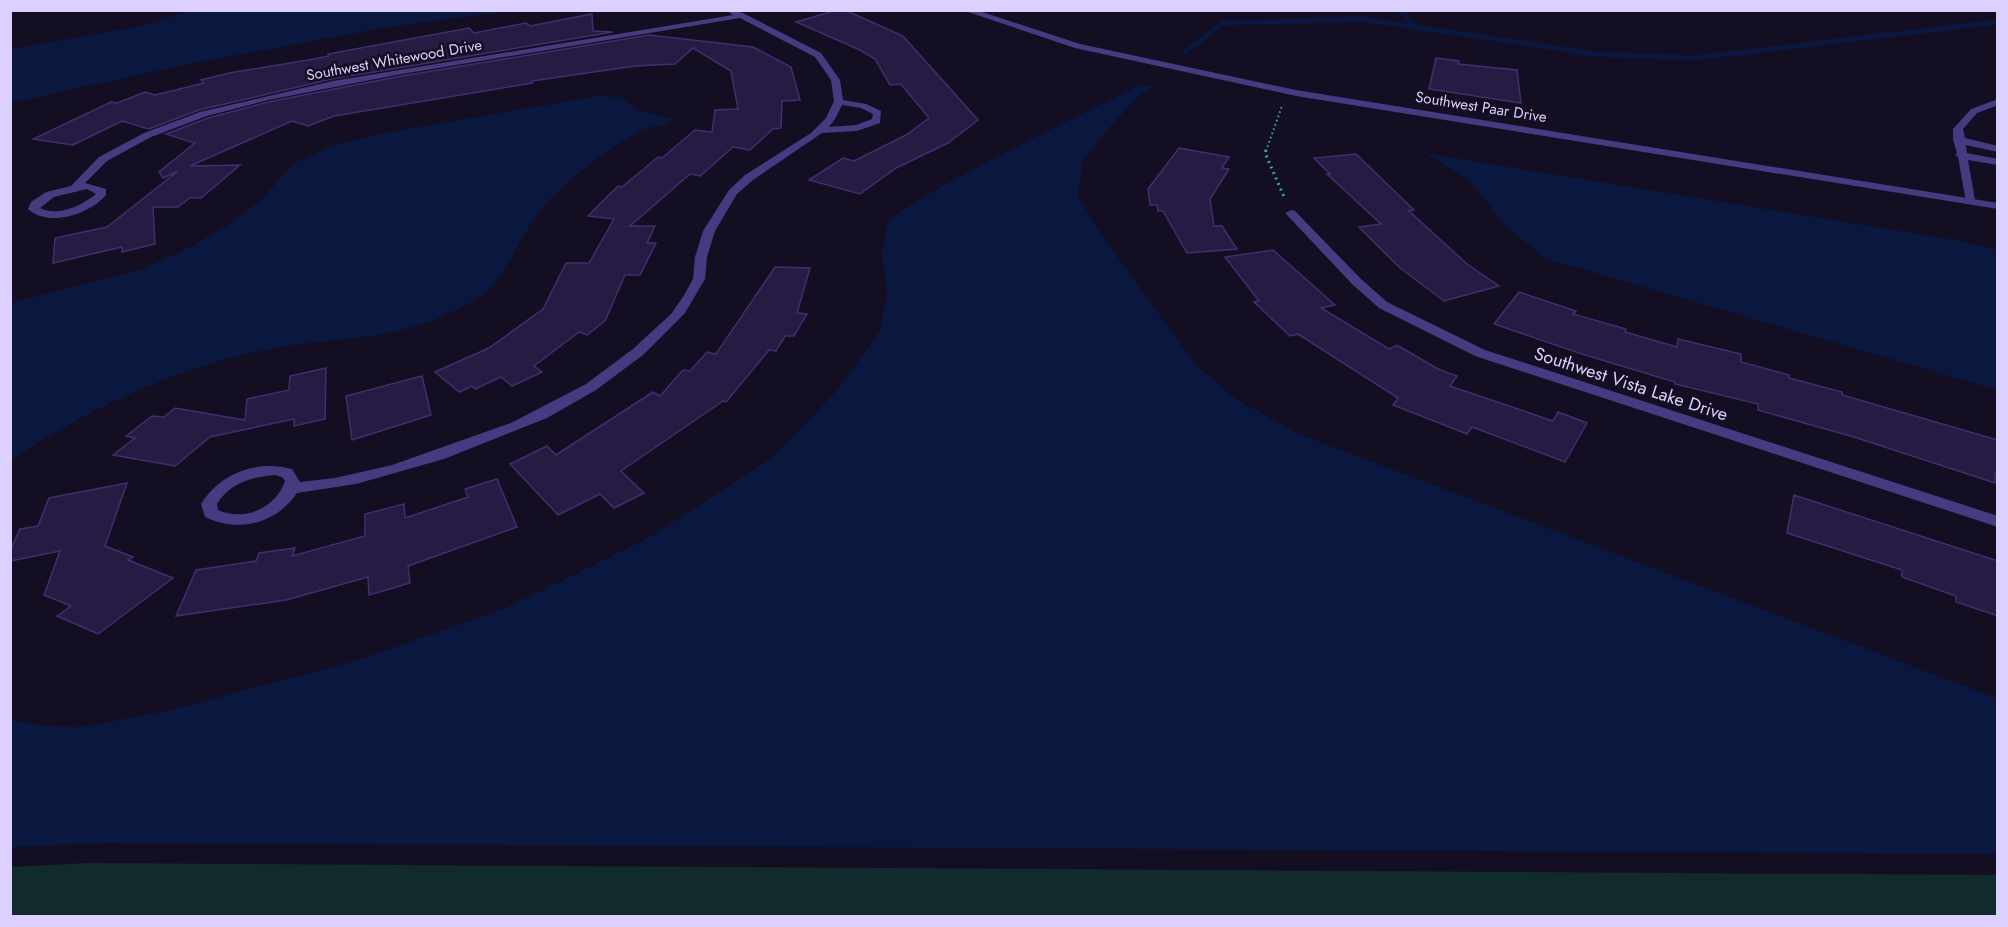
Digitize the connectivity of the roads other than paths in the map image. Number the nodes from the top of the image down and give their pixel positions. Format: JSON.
{"nodes":[{"id":1,"x":966,"y":10,"type":"edge"},
{"id":2,"x":735,"y":13,"type":"edge"},
{"id":3,"x":838,"y":102,"type":"junction"},
{"id":4,"x":1998,"y":102,"type":"edge"},
{"id":5,"x":822,"y":130,"type":"junction"},
{"id":6,"x":1958,"y":140,"type":"junction"},
{"id":7,"x":1998,"y":149,"type":"edge"},
{"id":8,"x":1960,"y":154,"type":"junction"},
{"id":9,"x":1998,"y":162,"type":"edge"},
{"id":10,"x":76,"y":187,"type":"junction"},
{"id":11,"x":1970,"y":200,"type":"junction"},
{"id":12,"x":1998,"y":206,"type":"edge"},
{"id":13,"x":1291,"y":213,"type":"road end"},
{"id":14,"x":291,"y":488,"type":"junction"},
{"id":15,"x":1998,"y":522,"type":"edge"}],
"edges":[{"from":1,"to":11,"type":"street","name":"Southwest Paar Drive"},
{"from":2,"to":3,"type":"street"},
{"from":2,"to":10,"type":"street","name":"Southwest Whitewood Drive"},
{"from":3,"to":5,"type":"street"},
{"from":3,"to":5,"type":"street"},
{"from":4,"to":6,"type":"street"},
{"from":5,"to":14,"type":"street"},
{"from":6,"to":7,"type":"street"},
{"from":6,"to":8,"type":"street"},
{"from":8,"to":9,"type":"street"},
{"from":8,"to":11,"type":"street"},
{"from":10,"to":10,"type":"street"},
{"from":11,"to":12,"type":"street","name":"Southwest Paar Drive"},
{"from":13,"to":15,"type":"street","name":"Southwest Vista Lake Drive"},
{"from":14,"to":14,"type":"street"}]}
